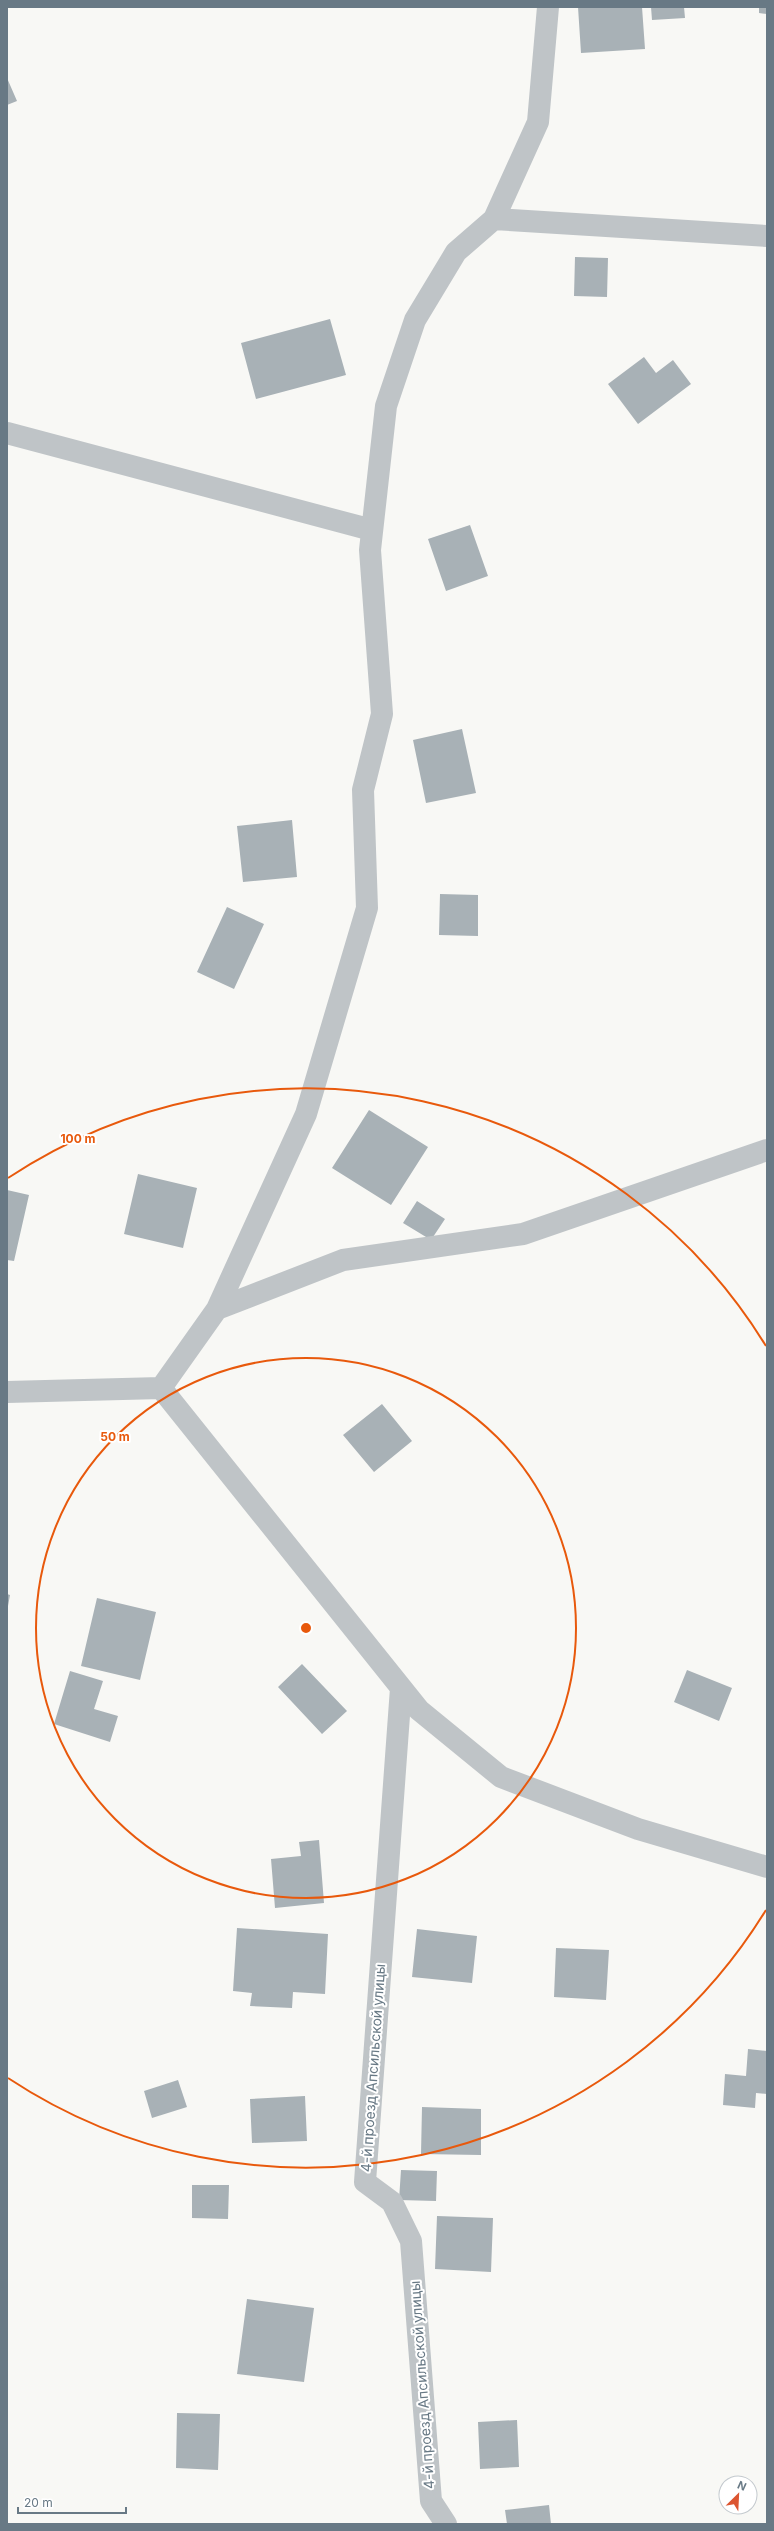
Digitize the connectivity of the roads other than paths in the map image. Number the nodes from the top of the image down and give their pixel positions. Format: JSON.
{"nodes":[{"id":1,"x":548,"y":7,"type":"edge"},
{"id":2,"x":494,"y":219,"type":"junction"},
{"id":3,"x":767,"y":236,"type":"edge"},
{"id":4,"x":7,"y":433,"type":"edge"},
{"id":5,"x":372,"y":530,"type":"junction"},
{"id":6,"x":767,"y":1150,"type":"edge"},
{"id":7,"x":217,"y":1309,"type":"junction"},
{"id":8,"x":161,"y":1388,"type":"junction"},
{"id":9,"x":7,"y":1392,"type":"edge"},
{"id":10,"x":401,"y":1688,"type":"junction"},
{"id":11,"x":767,"y":1867,"type":"edge"},
{"id":12,"x":446,"y":2524,"type":"edge"}],
"edges":[{"from":1,"to":2,"type":"street"},
{"from":2,"to":3,"type":"street"},
{"from":2,"to":5,"type":"street"},
{"from":4,"to":5,"type":"street"},
{"from":5,"to":7,"type":"street"},
{"from":6,"to":7,"type":"street"},
{"from":7,"to":8,"type":"street"},
{"from":8,"to":9,"type":"street"},
{"from":8,"to":10,"type":"street"},
{"from":10,"to":11,"type":"street"},
{"from":10,"to":12,"type":"street","name":"4-й проезд Апсильской улицы"}]}
